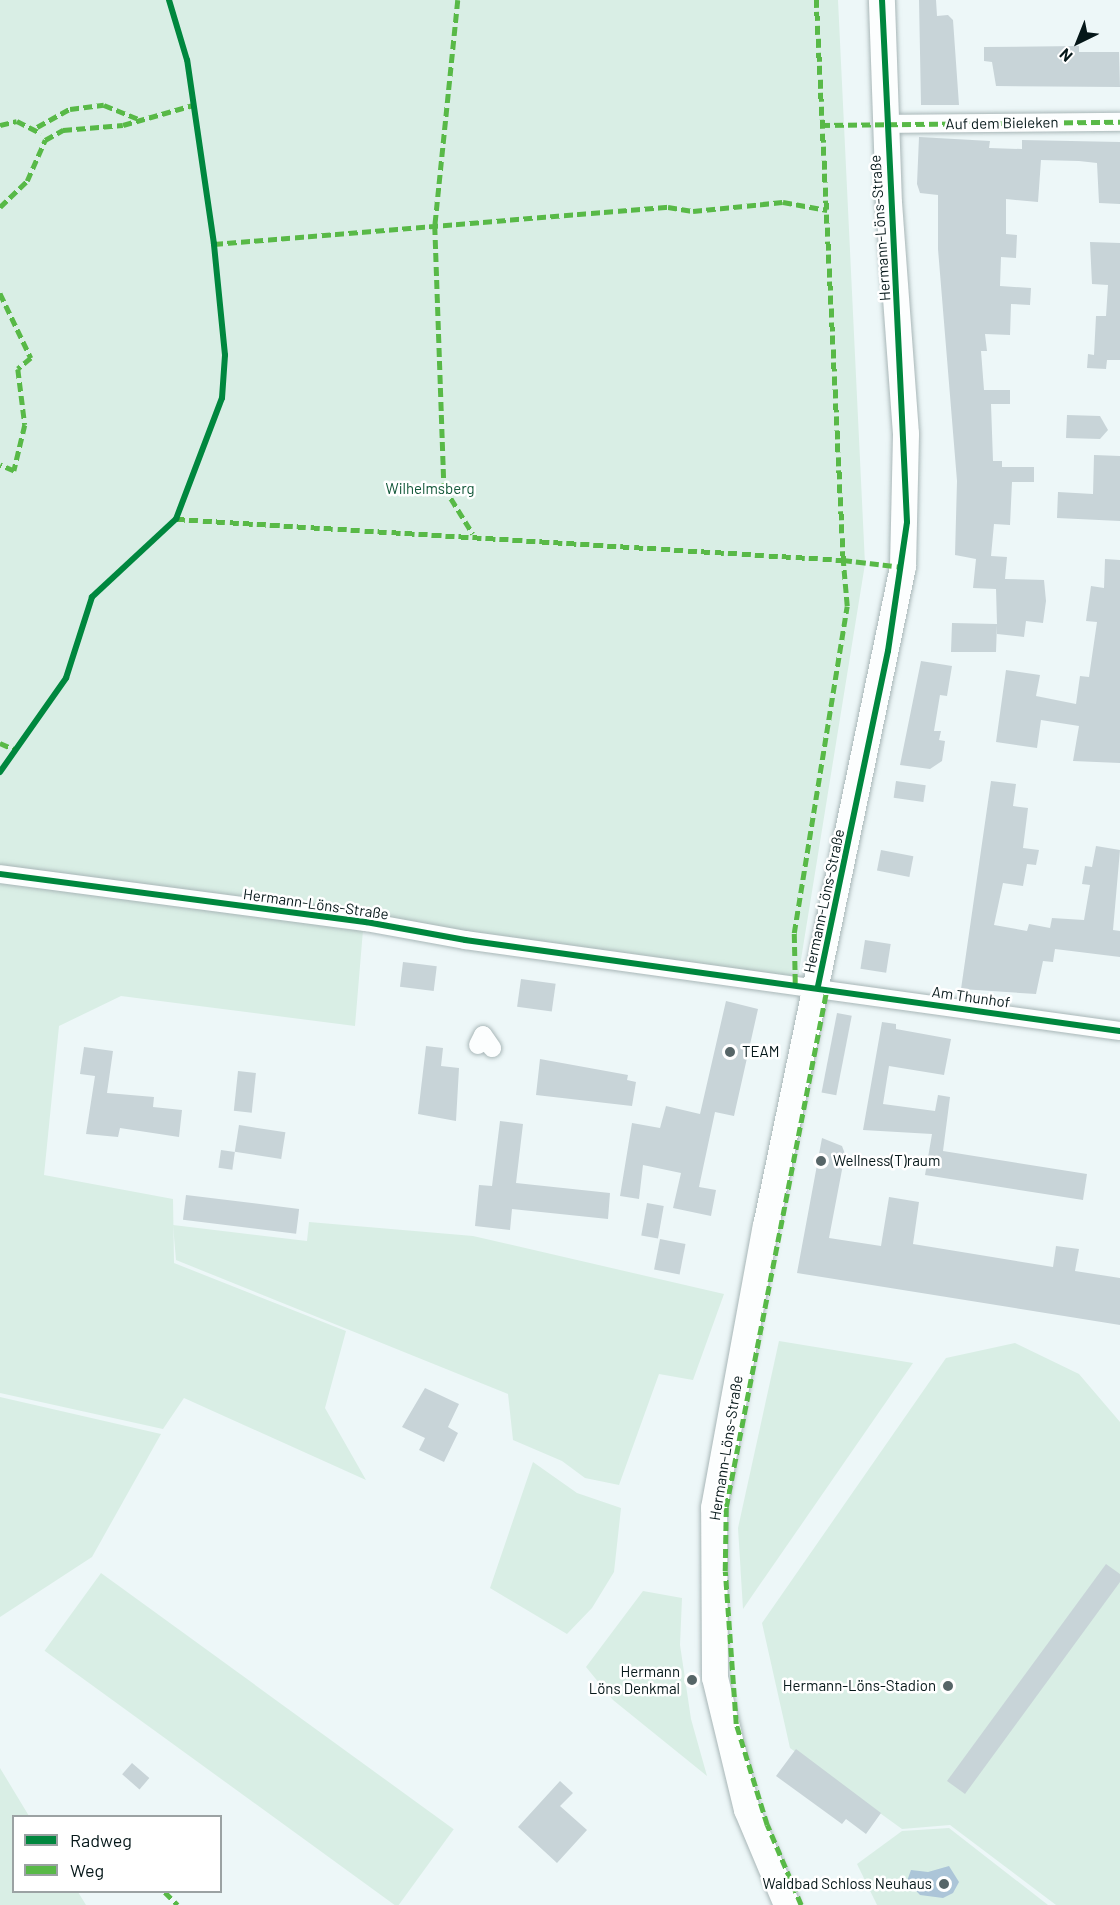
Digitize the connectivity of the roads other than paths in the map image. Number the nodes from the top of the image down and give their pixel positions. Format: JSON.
{"nodes":[{"id":1,"x":882,"y":0,"type":"edge"},
{"id":2,"x":1120,"y":122,"type":"edge"},
{"id":3,"x":885,"y":124,"type":"junction"},
{"id":4,"x":0,"y":874,"type":"edge"},
{"id":5,"x":818,"y":986,"type":"junction"},
{"id":6,"x":1120,"y":1031,"type":"edge"},
{"id":7,"x":787,"y":1905,"type":"edge"}],
"edges":[{"from":1,"to":3,"type":"street","name":"Hermann-Löns-Straße"},
{"from":2,"to":3,"type":"street","name":"Auf dem Bieleken"},
{"from":3,"to":5,"type":"street","name":"Hermann-Löns-Straße"},
{"from":4,"to":5,"type":"street","name":"Hermann-Löns-Straße"},
{"from":5,"to":6,"type":"street","name":"Am Thunhof"},
{"from":5,"to":7,"type":"street","name":"Hermann-Löns-Straße"}]}
